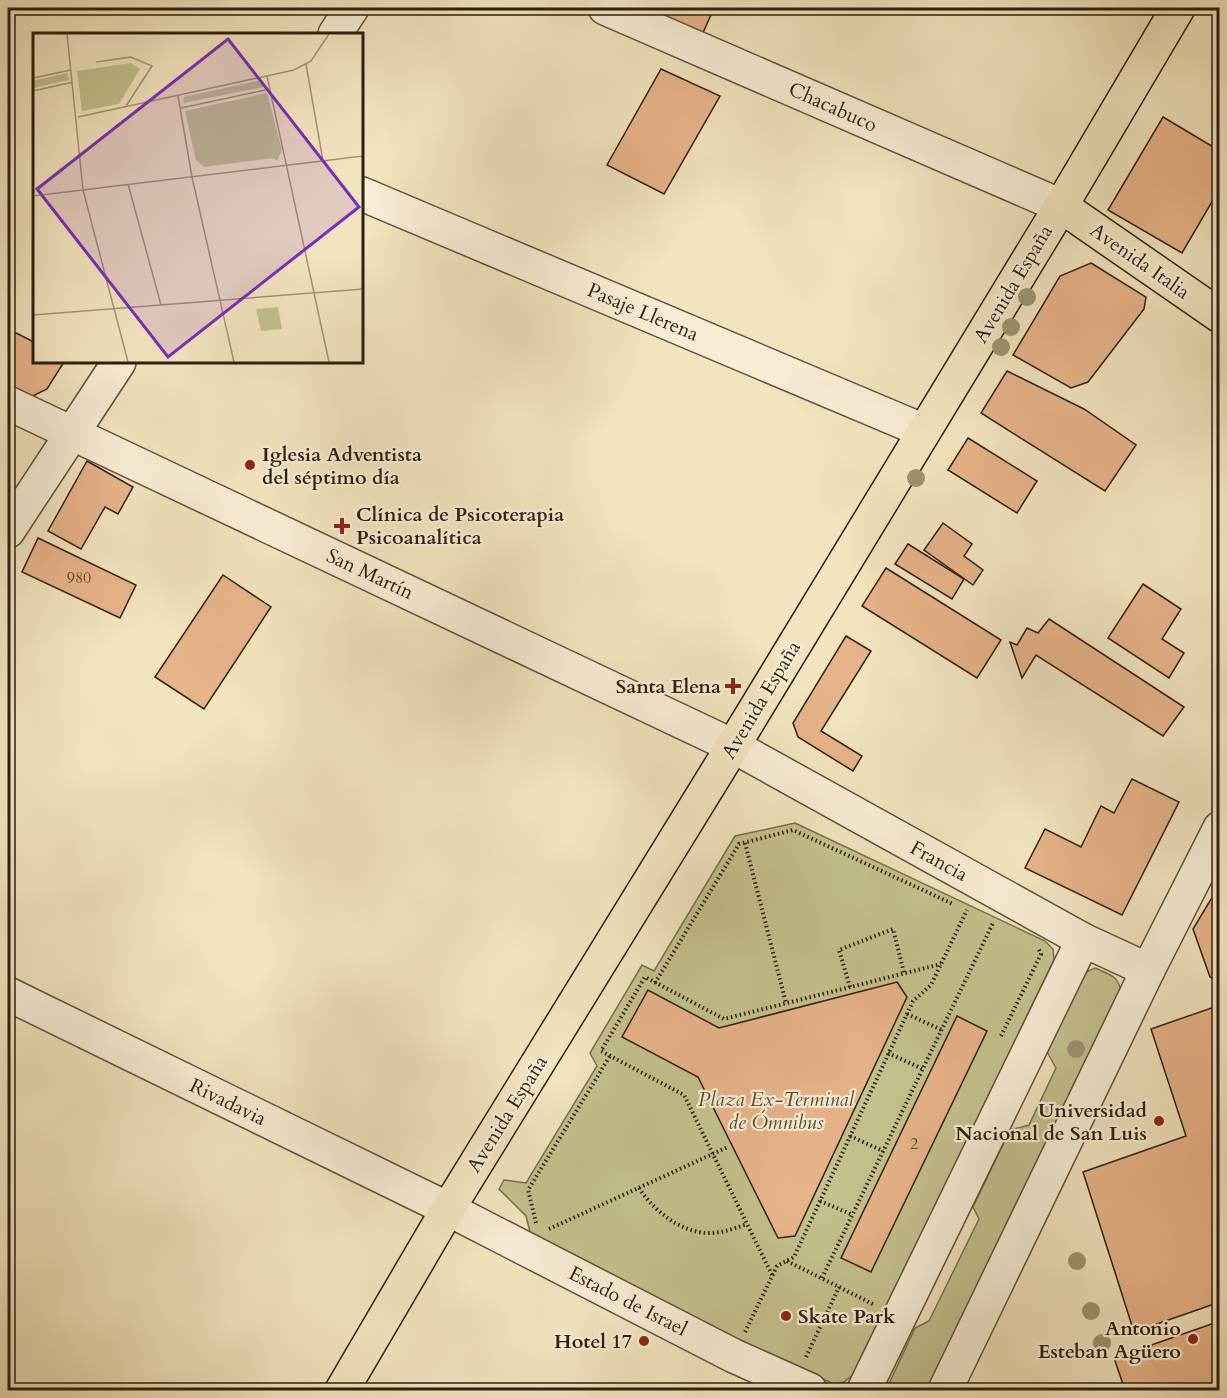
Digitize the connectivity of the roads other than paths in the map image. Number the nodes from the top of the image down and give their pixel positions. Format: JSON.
{"nodes":[{"id":1,"x":352,"y":8,"type":"edge"},
{"id":2,"x":605,"y":8,"type":"edge"},
{"id":3,"x":1178,"y":8,"type":"edge"},
{"id":4,"x":336,"y":33,"type":"edge"},
{"id":5,"x":363,"y":194,"type":"edge"},
{"id":6,"x":1061,"y":206,"type":"junction"},
{"id":7,"x":1220,"y":316,"type":"edge"},
{"id":8,"x":118,"y":363,"type":"edge"},
{"id":9,"x":8,"y":403,"type":"edge"},
{"id":10,"x":924,"y":431,"type":"junction"},
{"id":11,"x":72,"y":433,"type":"junction"},
{"id":12,"x":8,"y":531,"type":"edge"},
{"id":13,"x":733,"y":746,"type":"junction"},
{"id":14,"x":1220,"y":828,"type":"edge"},
{"id":15,"x":1083,"y":940,"type":"junction"},
{"id":16,"x":1148,"y":970,"type":"junction"},
{"id":17,"x":8,"y":994,"type":"edge"},
{"id":18,"x":448,"y":1209,"type":"junction"},
{"id":19,"x":806,"y":1377,"type":"edge"},
{"id":20,"x":342,"y":1390,"type":"edge"},
{"id":21,"x":864,"y":1390,"type":"edge"},
{"id":22,"x":945,"y":1390,"type":"edge"}],
"edges":[{"from":1,"to":4,"type":"street"},
{"from":2,"to":6,"type":"street","name":"Chacabuco"},
{"from":3,"to":6,"type":"main road","name":"Avenida España"},
{"from":5,"to":10,"type":"street","name":"Pasaje Llerena"},
{"from":6,"to":7,"type":"main road","name":"Avenida Italia"},
{"from":6,"to":10,"type":"main road","name":"Avenida España"},
{"from":8,"to":11,"type":"street"},
{"from":9,"to":11,"type":"street","name":"San Martín"},
{"from":10,"to":13,"type":"main road","name":"Avenida España"},
{"from":11,"to":12,"type":"street"},
{"from":11,"to":13,"type":"street","name":"San Martín"},
{"from":13,"to":15,"type":"street","name":"Francia"},
{"from":13,"to":18,"type":"main road","name":"Avenida España"},
{"from":14,"to":16,"type":"street"},
{"from":15,"to":16,"type":"street","name":"Francia"},
{"from":15,"to":21,"type":"street"},
{"from":16,"to":22,"type":"street"},
{"from":17,"to":18,"type":"street","name":"Rivadavia"},
{"from":18,"to":19,"type":"street","name":"Estado de Israel"},
{"from":18,"to":20,"type":"main road","name":"Avenida España"}]}
